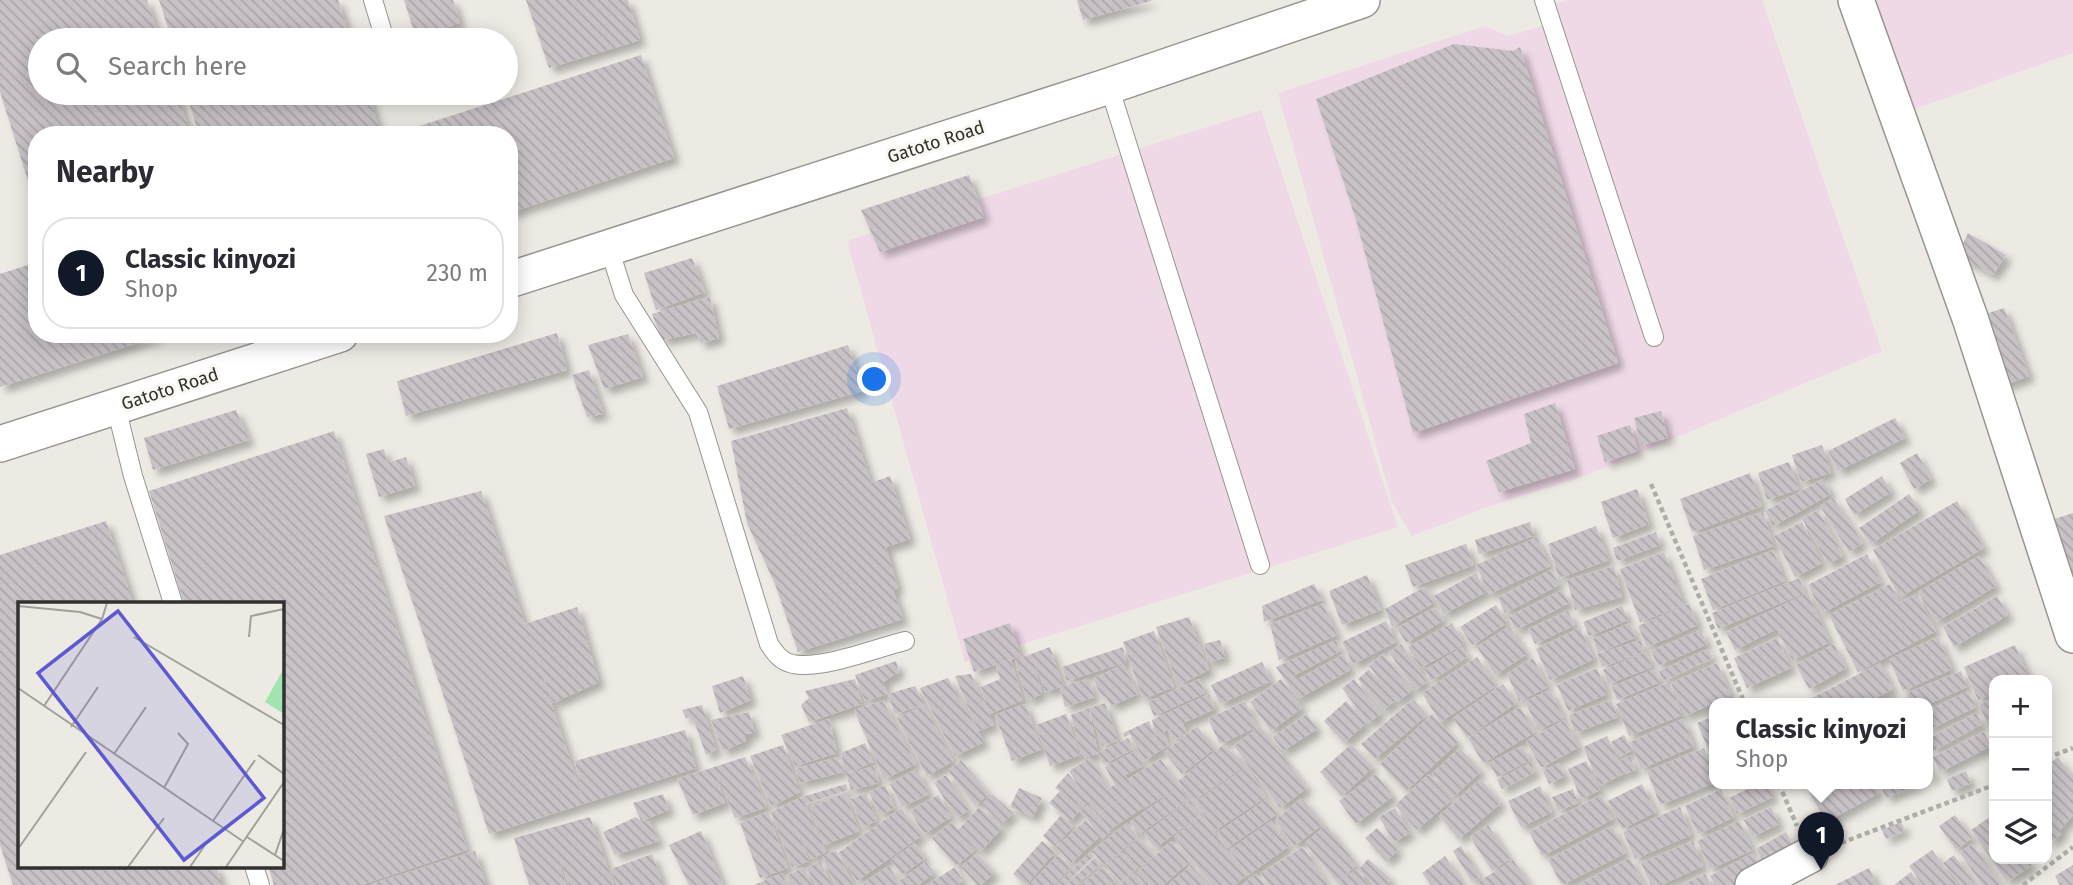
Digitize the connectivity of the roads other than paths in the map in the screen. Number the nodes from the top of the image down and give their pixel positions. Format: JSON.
{"nodes":[{"id":1,"x":373,"y":0,"type":"edge"},
{"id":2,"x":1362,"y":0,"type":"edge"},
{"id":3,"x":1544,"y":0,"type":"edge"},
{"id":4,"x":1856,"y":0,"type":"edge"},
{"id":5,"x":381,"y":28,"type":"edge"},
{"id":6,"x":1109,"y":86,"type":"junction"},
{"id":7,"x":609,"y":248,"type":"junction"},
{"id":8,"x":518,"y":277,"type":"edge"},
{"id":9,"x":1654,"y":337,"type":"dead end"},
{"id":10,"x":312,"y":343,"type":"edge"},
{"id":11,"x":116,"y":407,"type":"junction"},
{"id":12,"x":0,"y":444,"type":"edge"},
{"id":13,"x":1260,"y":565,"type":"dead end"},
{"id":14,"x":173,"y":602,"type":"edge"},
{"id":15,"x":2073,"y":635,"type":"edge"},
{"id":16,"x":905,"y":641,"type":"dead end"},
{"id":17,"x":1810,"y":855,"type":"road end"},
{"id":18,"x":255,"y":868,"type":"edge"},
{"id":19,"x":260,"y":885,"type":"edge"},
{"id":20,"x":1753,"y":885,"type":"edge"}],
"edges":[{"from":1,"to":5,"type":"lane"},
{"from":2,"to":6,"type":"street","name":"Gatoto Road"},
{"from":3,"to":9,"type":"lane"},
{"from":4,"to":15,"type":"street"},
{"from":6,"to":7,"type":"street","name":"Gatoto Road"},
{"from":6,"to":13,"type":"lane"},
{"from":7,"to":8,"type":"street","name":"Gatoto Road"},
{"from":7,"to":16,"type":"lane"},
{"from":10,"to":11,"type":"street","name":"Gatoto Road"},
{"from":11,"to":12,"type":"street","name":"Gatoto Road"},
{"from":11,"to":14,"type":"lane"},
{"from":17,"to":20,"type":"street"},
{"from":18,"to":19,"type":"lane"}]}
